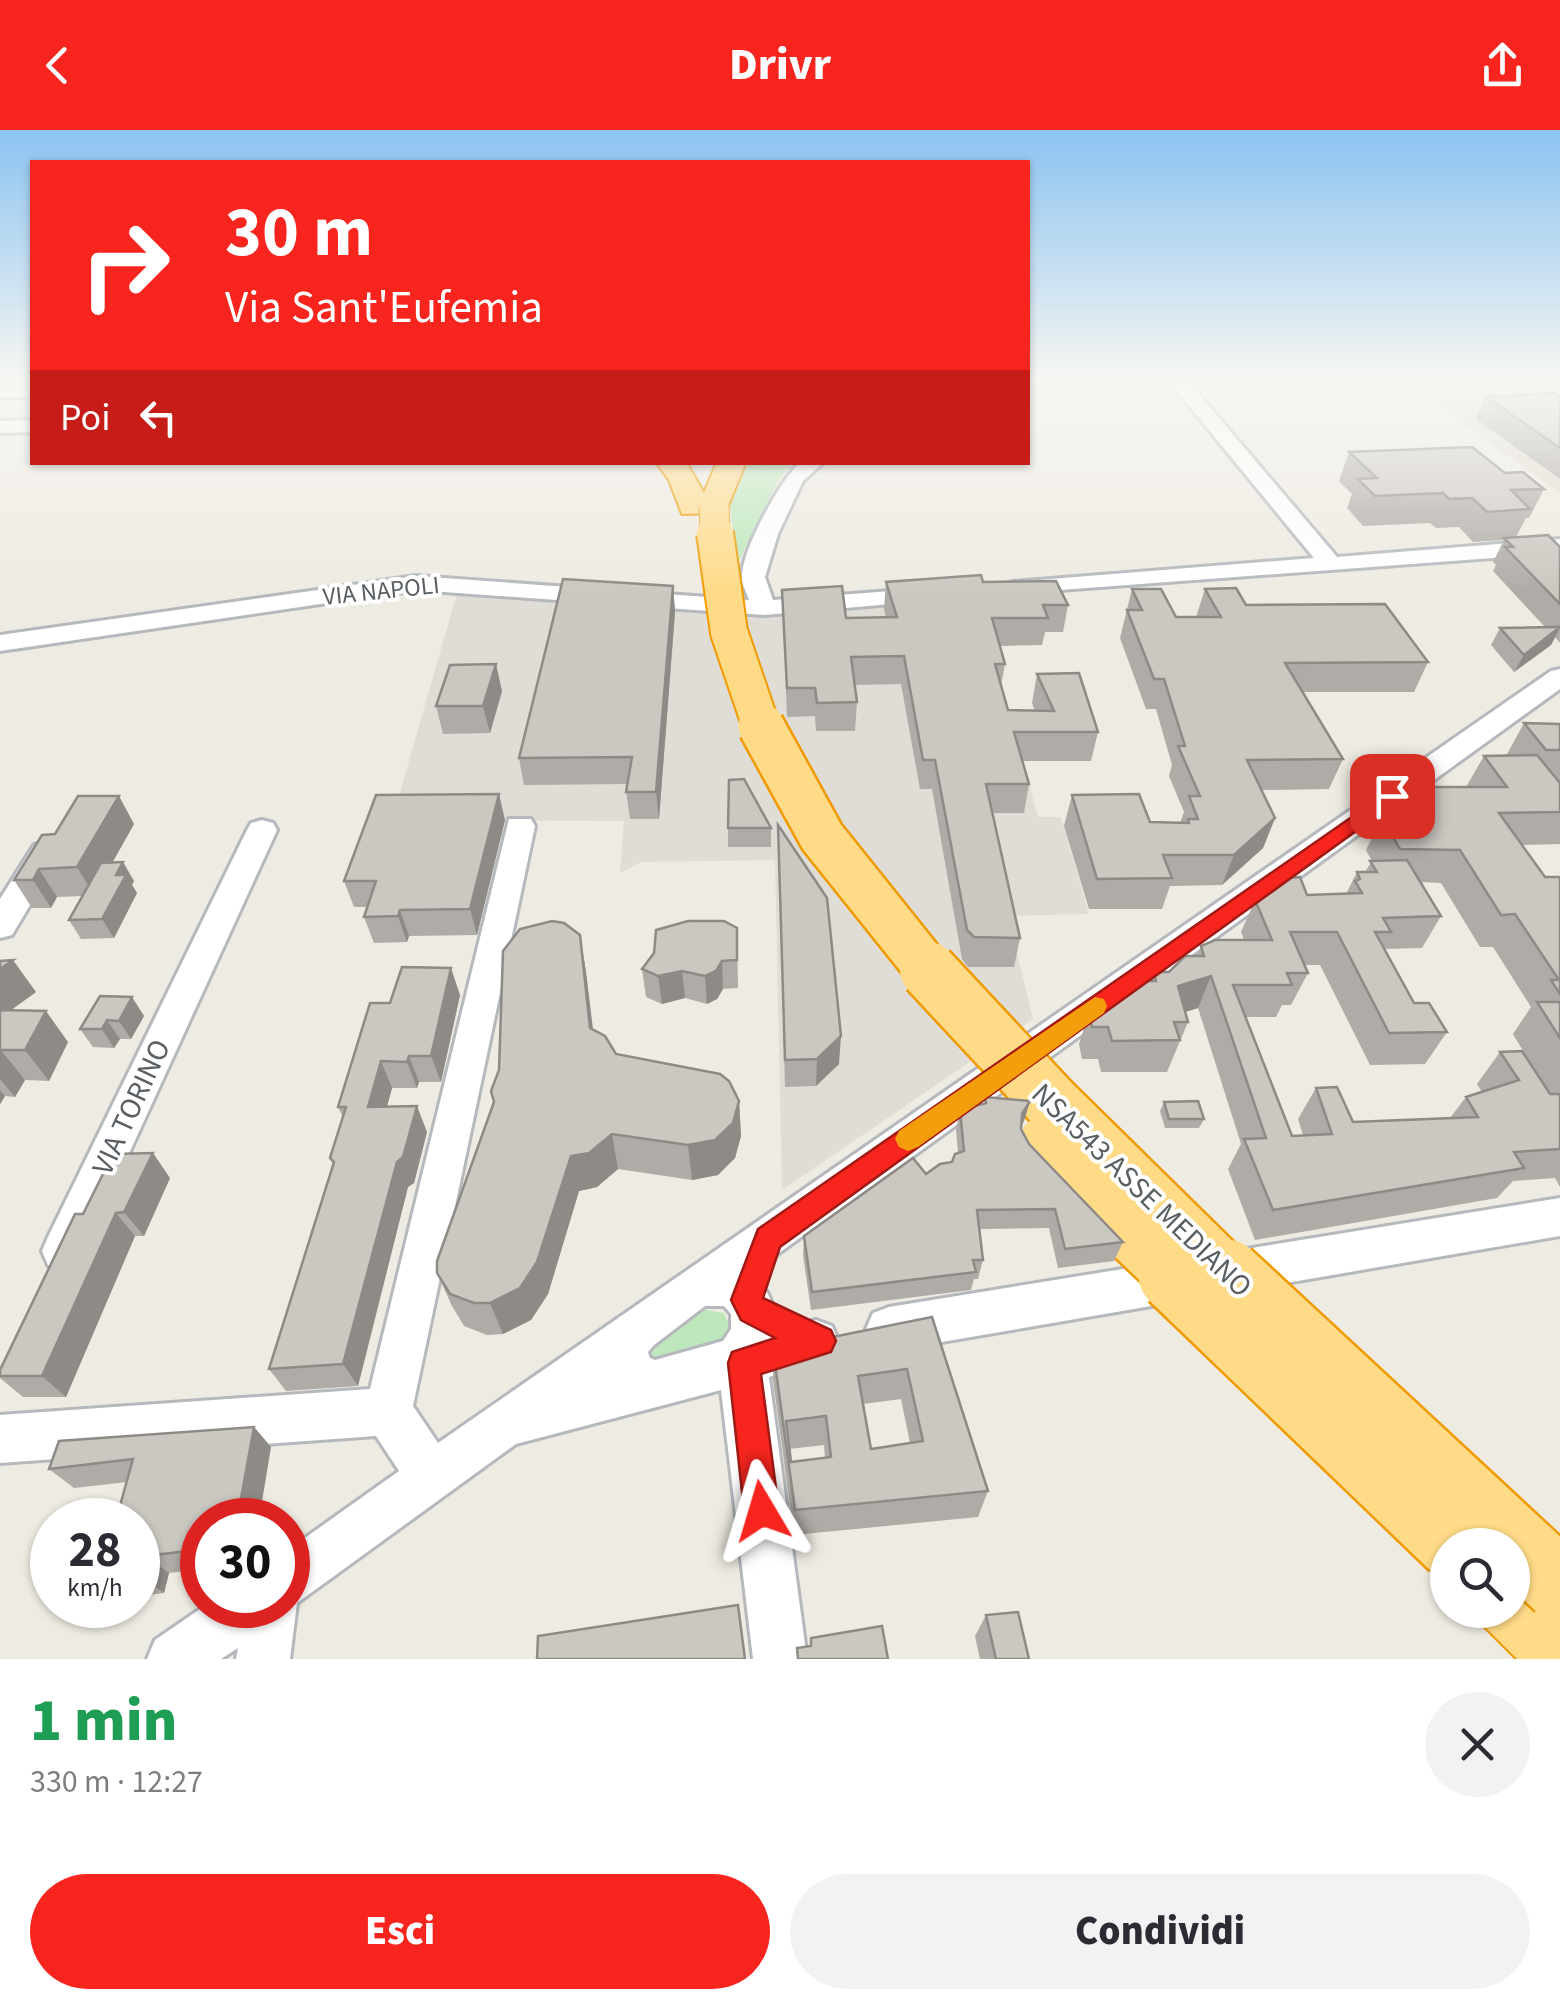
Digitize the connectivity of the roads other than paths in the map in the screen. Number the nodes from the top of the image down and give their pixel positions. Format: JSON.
{"nodes":[{"id":1,"x":1236,"y":450,"type":"edge"},
{"id":2,"x":810,"y":465,"type":"edge"},
{"id":3,"x":702,"y":477,"type":"edge"},
{"id":4,"x":1560,"y":546,"type":"edge"},
{"id":5,"x":1332,"y":565,"type":"junction"},
{"id":6,"x":764,"y":608,"type":"junction"},
{"id":7,"x":0,"y":643,"type":"edge"},
{"id":8,"x":1560,"y":677,"type":"edge"},
{"id":9,"x":520,"y":826,"type":"dead end"},
{"id":10,"x":262,"y":830,"type":"dead end"},
{"id":11,"x":58,"y":832,"type":"edge"},
{"id":12,"x":0,"y":926,"type":"edge"},
{"id":13,"x":1560,"y":1217,"type":"edge"},
{"id":14,"x":769,"y":1238,"type":"junction"},
{"id":15,"x":51,"y":1276,"type":"edge"},
{"id":16,"x":695,"y":1288,"type":"junction"},
{"id":17,"x":749,"y":1304,"type":"junction"},
{"id":18,"x":634,"y":1330,"type":"junction"},
{"id":19,"x":820,"y":1341,"type":"junction"},
{"id":20,"x":734,"y":1366,"type":"junction"},
{"id":21,"x":654,"y":1384,"type":"junction"},
{"id":22,"x":388,"y":1411,"type":"junction"},
{"id":23,"x":506,"y":1426,"type":"junction"},
{"id":24,"x":0,"y":1439,"type":"edge"},
{"id":25,"x":432,"y":1478,"type":"junction"},
{"id":26,"x":1437,"y":1528,"type":"edge"},
{"id":27,"x":310,"y":1565,"type":"edge"},
{"id":28,"x":1560,"y":1585,"type":"edge"},
{"id":29,"x":1530,"y":1617,"type":"edge"},
{"id":30,"x":219,"y":1628,"type":"edge"},
{"id":31,"x":268,"y":1628,"type":"edge"},
{"id":32,"x":1560,"y":1646,"type":"edge"},
{"id":33,"x":174,"y":1659,"type":"edge"},
{"id":34,"x":263,"y":1659,"type":"edge"},
{"id":35,"x":780,"y":1659,"type":"edge"}],
"edges":[{"from":1,"to":5,"type":"street"},
{"from":2,"to":6,"type":"street"},
{"from":3,"to":26,"type":"highway","name":"NSA543 ASSE MEDIANO","bridge":true},
{"from":3,"to":28,"type":"highway","name":"NSA543 ASSE MEDIANO","bridge":true},
{"from":4,"to":5,"type":"street","name":"VIA NAPOLI"},
{"from":5,"to":6,"type":"street","name":"VIA NAPOLI"},
{"from":6,"to":7,"type":"street","name":"VIA NAPOLI"},
{"from":8,"to":14,"type":"street"},
{"from":9,"to":22,"type":"street"},
{"from":10,"to":15,"type":"street","name":"VIA TORINO"},
{"from":11,"to":12,"type":"street"},
{"from":13,"to":19,"type":"street"},
{"from":14,"to":16,"type":"street"},
{"from":14,"to":17,"type":"street"},
{"from":16,"to":17,"type":"street"},
{"from":16,"to":18,"type":"street"},
{"from":17,"to":19,"type":"street"},
{"from":17,"to":20,"type":"street"},
{"from":18,"to":21,"type":"street"},
{"from":18,"to":23,"type":"street"},
{"from":19,"to":20,"type":"street"},
{"from":20,"to":21,"type":"street"},
{"from":20,"to":35,"type":"street"},
{"from":21,"to":23,"type":"street"},
{"from":22,"to":24,"type":"street"},
{"from":22,"to":25,"type":"street"},
{"from":23,"to":25,"type":"street"},
{"from":25,"to":27,"type":"street"},
{"from":29,"to":32,"type":"highway"},
{"from":30,"to":33,"type":"street"},
{"from":31,"to":34,"type":"street"}]}
